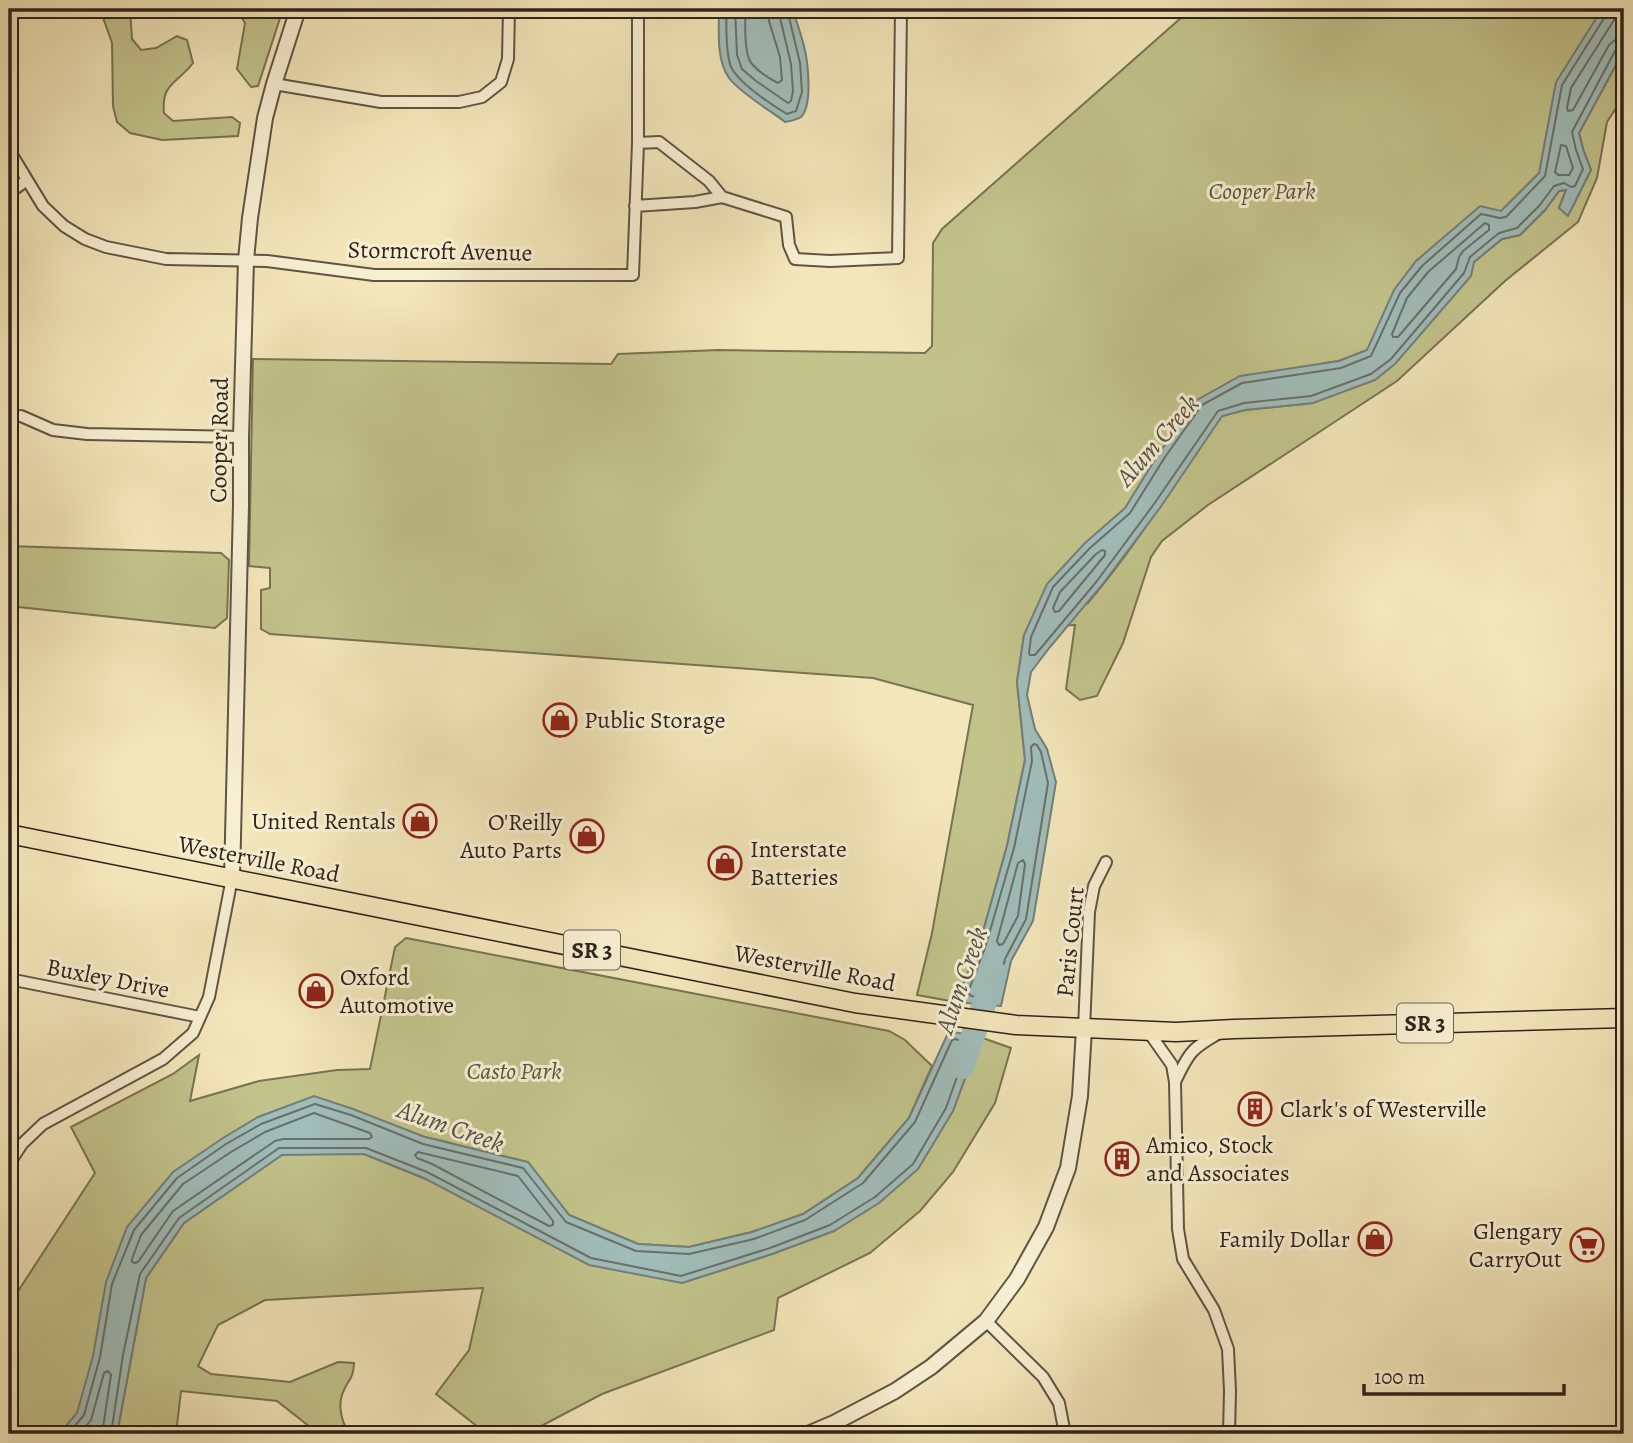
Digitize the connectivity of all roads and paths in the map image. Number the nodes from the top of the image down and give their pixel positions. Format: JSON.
{"nodes":[{"id":1,"x":298,"y":9,"type":"edge"},
{"id":2,"x":509,"y":9,"type":"edge"},
{"id":3,"x":638,"y":9,"type":"edge"},
{"id":4,"x":901,"y":9,"type":"edge"},
{"id":5,"x":274,"y":84,"type":"junction"},
{"id":6,"x":638,"y":143,"type":"junction"},
{"id":7,"x":9,"y":150,"type":"edge"},
{"id":8,"x":27,"y":180,"type":"junction"},
{"id":9,"x":9,"y":193,"type":"edge"},
{"id":10,"x":722,"y":197,"type":"junction"},
{"id":11,"x":635,"y":206,"type":"junction"},
{"id":12,"x":246,"y":260,"type":"junction"},
{"id":13,"x":21,"y":416,"type":"dead end"},
{"id":14,"x":241,"y":438,"type":"junction"},
{"id":15,"x":9,"y":834,"type":"edge"},
{"id":16,"x":1106,"y":862,"type":"dead end"},
{"id":17,"x":232,"y":878,"type":"junction"},
{"id":18,"x":9,"y":979,"type":"edge"},
{"id":19,"x":200,"y":1017,"type":"junction"},
{"id":20,"x":1624,"y":1018,"type":"edge"},
{"id":21,"x":1084,"y":1029,"type":"junction"},
{"id":22,"x":1226,"y":1029,"type":"junction"},
{"id":23,"x":1148,"y":1031,"type":"junction"},
{"id":24,"x":1175,"y":1082,"type":"junction"},
{"id":25,"x":9,"y":1164,"type":"edge"},
{"id":26,"x":986,"y":1321,"type":"junction"},
{"id":27,"x":808,"y":1434,"type":"edge"},
{"id":28,"x":1065,"y":1434,"type":"edge"},
{"id":29,"x":1229,"y":1434,"type":"edge"}],
"edges":[{"from":1,"to":5,"type":"street","name":"Cooper Road"},
{"from":2,"to":5,"type":"street"},
{"from":3,"to":6,"type":"street"},
{"from":4,"to":10,"type":"street"},
{"from":5,"to":12,"type":"street","name":"Cooper Road"},
{"from":6,"to":10,"type":"street"},
{"from":6,"to":11,"type":"street"},
{"from":7,"to":8,"type":"street","name":"Stormcroft Avenue"},
{"from":8,"to":9,"type":"street"},
{"from":8,"to":12,"type":"street","name":"Stormcroft Avenue"},
{"from":10,"to":11,"type":"street"},
{"from":11,"to":12,"type":"street","name":"Stormcroft Avenue"},
{"from":12,"to":14,"type":"street","name":"Cooper Road"},
{"from":13,"to":14,"type":"street"},
{"from":14,"to":17,"type":"street","name":"Cooper Road"},
{"from":15,"to":17,"type":"main road","name":"Westerville Road","number":"SR 3"},
{"from":16,"to":21,"type":"street","name":"Paris Court"},
{"from":17,"to":19,"type":"street"},
{"from":17,"to":21,"type":"main road","name":"Westerville Road","number":"SR 3"},
{"from":18,"to":19,"type":"street","name":"Buxley Drive"},
{"from":19,"to":25,"type":"street"},
{"from":20,"to":22,"type":"main road","name":"Westerville Road","number":"SR 3"},
{"from":21,"to":23,"type":"main road","name":"Westerville Road","number":"SR 3"},
{"from":21,"to":26,"type":"street"},
{"from":22,"to":23,"type":"main road","name":"Westerville Road","number":"SR 3"},
{"from":22,"to":24,"type":"street"},
{"from":23,"to":24,"type":"street"},
{"from":24,"to":29,"type":"street"},
{"from":26,"to":27,"type":"street"},
{"from":26,"to":28,"type":"street"}]}
